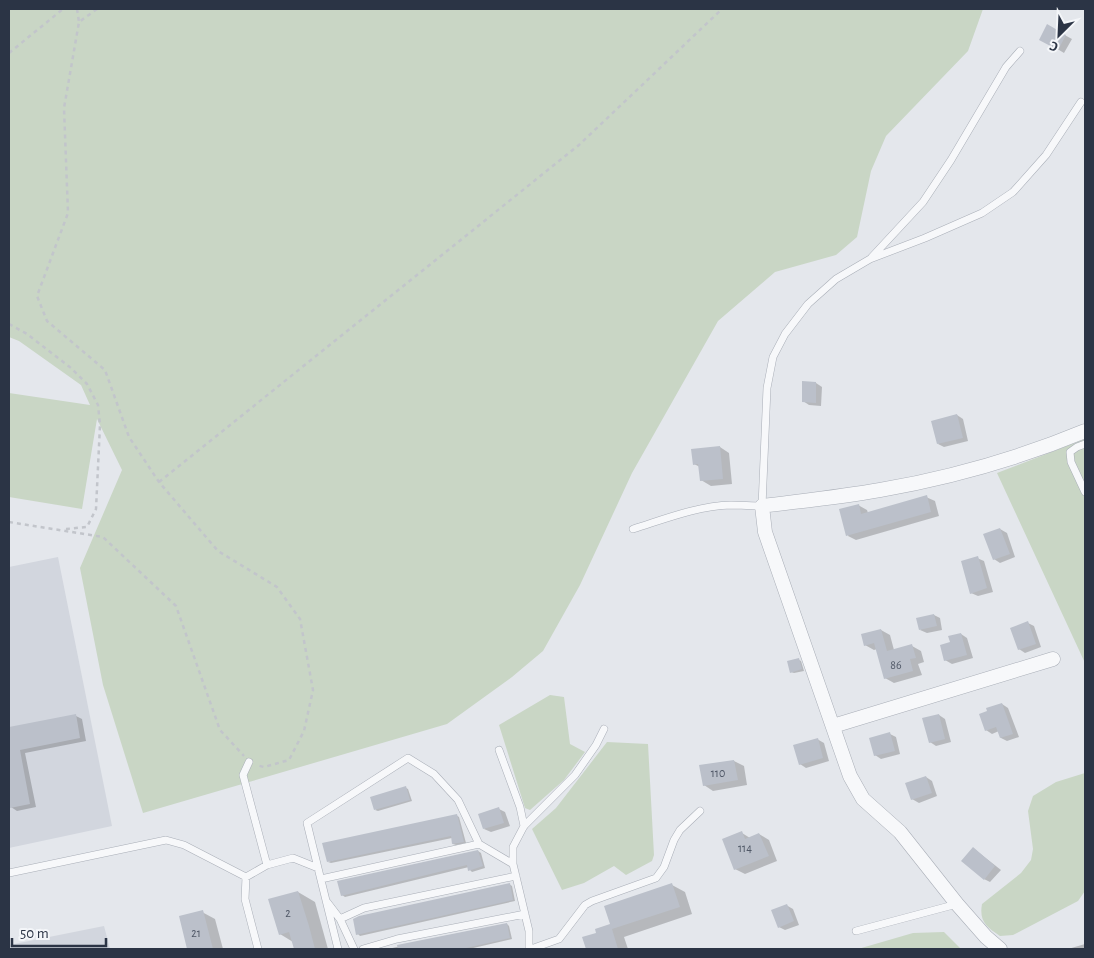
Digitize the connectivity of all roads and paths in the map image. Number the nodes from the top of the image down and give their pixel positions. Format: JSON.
{"nodes":[{"id":1,"x":63,"y":9,"type":"edge"},
{"id":2,"x":77,"y":9,"type":"edge"},
{"id":3,"x":97,"y":9,"type":"edge"},
{"id":4,"x":722,"y":9,"type":"edge"},
{"id":5,"x":79,"y":22,"type":"junction"},
{"id":6,"x":1020,"y":51,"type":"dead end"},
{"id":7,"x":9,"y":53,"type":"edge"},
{"id":8,"x":1081,"y":102,"type":"dead end"},
{"id":9,"x":870,"y":259,"type":"junction"},
{"id":10,"x":9,"y":324,"type":"edge"},
{"id":11,"x":1085,"y":431,"type":"edge"},
{"id":12,"x":1085,"y":444,"type":"edge"},
{"id":13,"x":160,"y":482,"type":"junction"},
{"id":14,"x":1085,"y":492,"type":"edge"},
{"id":15,"x":762,"y":506,"type":"junction"},
{"id":16,"x":9,"y":522,"type":"edge"},
{"id":17,"x":633,"y":529,"type":"dead end"},
{"id":18,"x":62,"y":530,"type":"junction"},
{"id":19,"x":1053,"y":659,"type":"dead end"},
{"id":20,"x":833,"y":726,"type":"junction"},
{"id":21,"x":604,"y":729,"type":"dead end"},
{"id":22,"x":499,"y":750,"type":"dead end"},
{"id":23,"x":249,"y":762,"type":"junction"},
{"id":24,"x":700,"y":811,"type":"dead end"},
{"id":25,"x":524,"y":826,"type":"junction"},
{"id":26,"x":479,"y":844,"type":"junction"},
{"id":27,"x":513,"y":864,"type":"junction"},
{"id":28,"x":267,"y":865,"type":"junction"},
{"id":29,"x":318,"y":868,"type":"junction"},
{"id":30,"x":9,"y":873,"type":"edge"},
{"id":31,"x":516,"y":876,"type":"junction"},
{"id":32,"x":246,"y":877,"type":"junction"},
{"id":33,"x":320,"y":879,"type":"junction"},
{"id":34,"x":325,"y":898,"type":"junction"},
{"id":35,"x":957,"y":904,"type":"junction"},
{"id":36,"x":525,"y":914,"type":"junction"},
{"id":37,"x":340,"y":919,"type":"junction"},
{"id":38,"x":856,"y":931,"type":"dead end"},
{"id":39,"x":258,"y":949,"type":"edge"},
{"id":40,"x":338,"y":949,"type":"edge"},
{"id":41,"x":354,"y":949,"type":"edge"},
{"id":42,"x":363,"y":949,"type":"edge"},
{"id":43,"x":530,"y":949,"type":"edge"},
{"id":44,"x":1000,"y":949,"type":"edge"}],
"edges":[{"from":1,"to":7,"type":"path"},
{"from":2,"to":5,"type":"path"},
{"from":3,"to":5,"type":"path"},
{"from":4,"to":13,"type":"path"},
{"from":5,"to":13,"type":"path"},
{"from":6,"to":9,"type":"lane"},
{"from":8,"to":9,"type":"lane"},
{"from":9,"to":15,"type":"lane"},
{"from":10,"to":18,"type":"path"},
{"from":11,"to":15,"type":"street"},
{"from":12,"to":14,"type":"lane"},
{"from":13,"to":23,"type":"path"},
{"from":15,"to":17,"type":"lane"},
{"from":15,"to":20,"type":"street"},
{"from":16,"to":18,"type":"path"},
{"from":18,"to":23,"type":"path"},
{"from":19,"to":20,"type":"street"},
{"from":20,"to":35,"type":"street"},
{"from":21,"to":25,"type":"lane"},
{"from":22,"to":25,"type":"lane"},
{"from":23,"to":28,"type":"lane"},
{"from":24,"to":43,"type":"lane"},
{"from":25,"to":27,"type":"lane"},
{"from":26,"to":27,"type":"lane"},
{"from":26,"to":29,"type":"lane"},
{"from":26,"to":33,"type":"lane"},
{"from":27,"to":31,"type":"lane"},
{"from":28,"to":29,"type":"lane"},
{"from":28,"to":32,"type":"lane"},
{"from":29,"to":33,"type":"lane"},
{"from":30,"to":32,"type":"lane"},
{"from":31,"to":36,"type":"lane"},
{"from":31,"to":37,"type":"lane"},
{"from":32,"to":39,"type":"lane"},
{"from":33,"to":34,"type":"lane"},
{"from":34,"to":37,"type":"lane"},
{"from":34,"to":40,"type":"lane"},
{"from":35,"to":38,"type":"lane"},
{"from":35,"to":44,"type":"street"},
{"from":36,"to":42,"type":"lane"},
{"from":36,"to":43,"type":"lane"},
{"from":37,"to":41,"type":"lane"}]}
